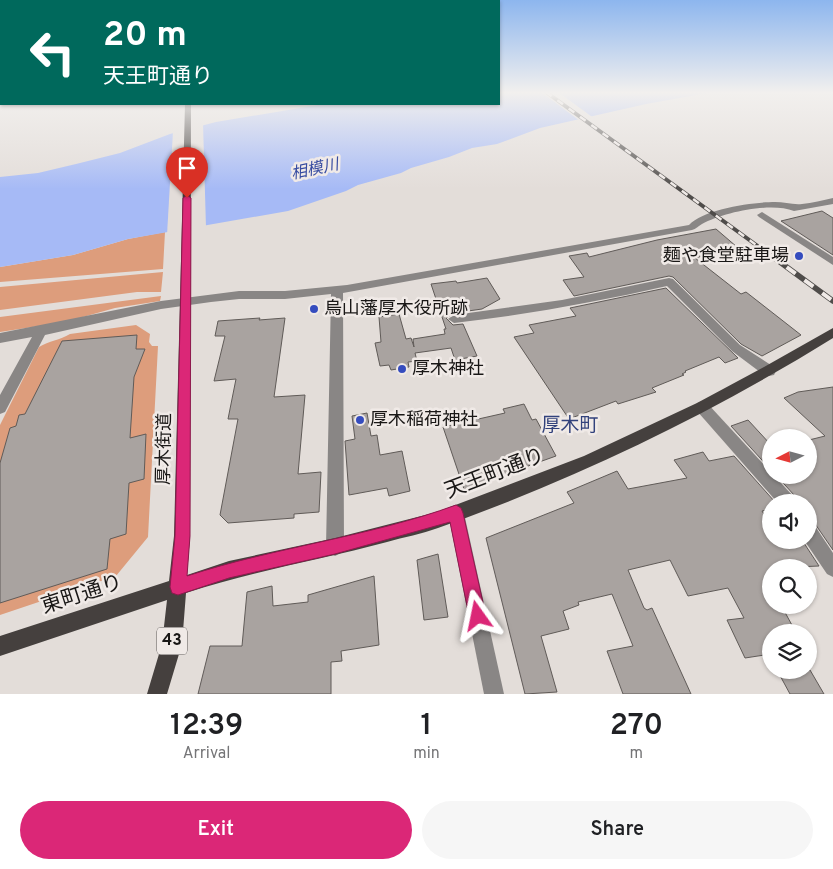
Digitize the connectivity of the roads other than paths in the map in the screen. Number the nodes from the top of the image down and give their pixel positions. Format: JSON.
{"nodes":[{"id":1,"x":188,"y":124,"type":"edge"},
{"id":2,"x":833,"y":201,"type":"edge"},
{"id":3,"x":801,"y":207,"type":"junction"},
{"id":4,"x":833,"y":262,"type":"edge"},
{"id":5,"x":336,"y":290,"type":"junction"},
{"id":6,"x":454,"y":319,"type":"dead end"},
{"id":7,"x":41,"y":331,"type":"junction"},
{"id":8,"x":833,"y":332,"type":"edge"},
{"id":9,"x":0,"y":338,"type":"edge"},
{"id":10,"x":769,"y":371,"type":"junction"},
{"id":11,"x":702,"y":407,"type":"junction"},
{"id":12,"x":0,"y":408,"type":"edge"},
{"id":13,"x":780,"y":494,"type":"edge"},
{"id":14,"x":456,"y":513,"type":"junction"},
{"id":15,"x":817,"y":544,"type":"edge"},
{"id":16,"x":335,"y":546,"type":"junction"},
{"id":17,"x":833,"y":568,"type":"edge"},
{"id":18,"x":178,"y":587,"type":"junction"},
{"id":19,"x":0,"y":646,"type":"edge"},
{"id":20,"x":157,"y":694,"type":"edge"},
{"id":21,"x":494,"y":694,"type":"edge"}],
"edges":[{"from":1,"to":18,"type":"main road","name":"厚木街道"},
{"from":2,"to":3,"type":"street"},
{"from":3,"to":4,"type":"street"},
{"from":3,"to":5,"type":"street"},
{"from":5,"to":7,"type":"street"},
{"from":5,"to":16,"type":"street"},
{"from":6,"to":10,"type":"street"},
{"from":7,"to":9,"type":"street"},
{"from":7,"to":12,"type":"street"},
{"from":8,"to":10,"type":"main road","name":"天王町通り"},
{"from":10,"to":11,"type":"main road","name":"天王町通り"},
{"from":11,"to":13,"type":"street"},
{"from":11,"to":14,"type":"main road","name":"天王町通り"},
{"from":14,"to":16,"type":"main road","name":"天王町通り"},
{"from":14,"to":21,"type":"street"},
{"from":15,"to":17,"type":"street"},
{"from":16,"to":18,"type":"main road","name":"天王町通り"},
{"from":18,"to":19,"type":"main road","name":"東町通り"},
{"from":18,"to":20,"type":"main road","number":"43"}]}
